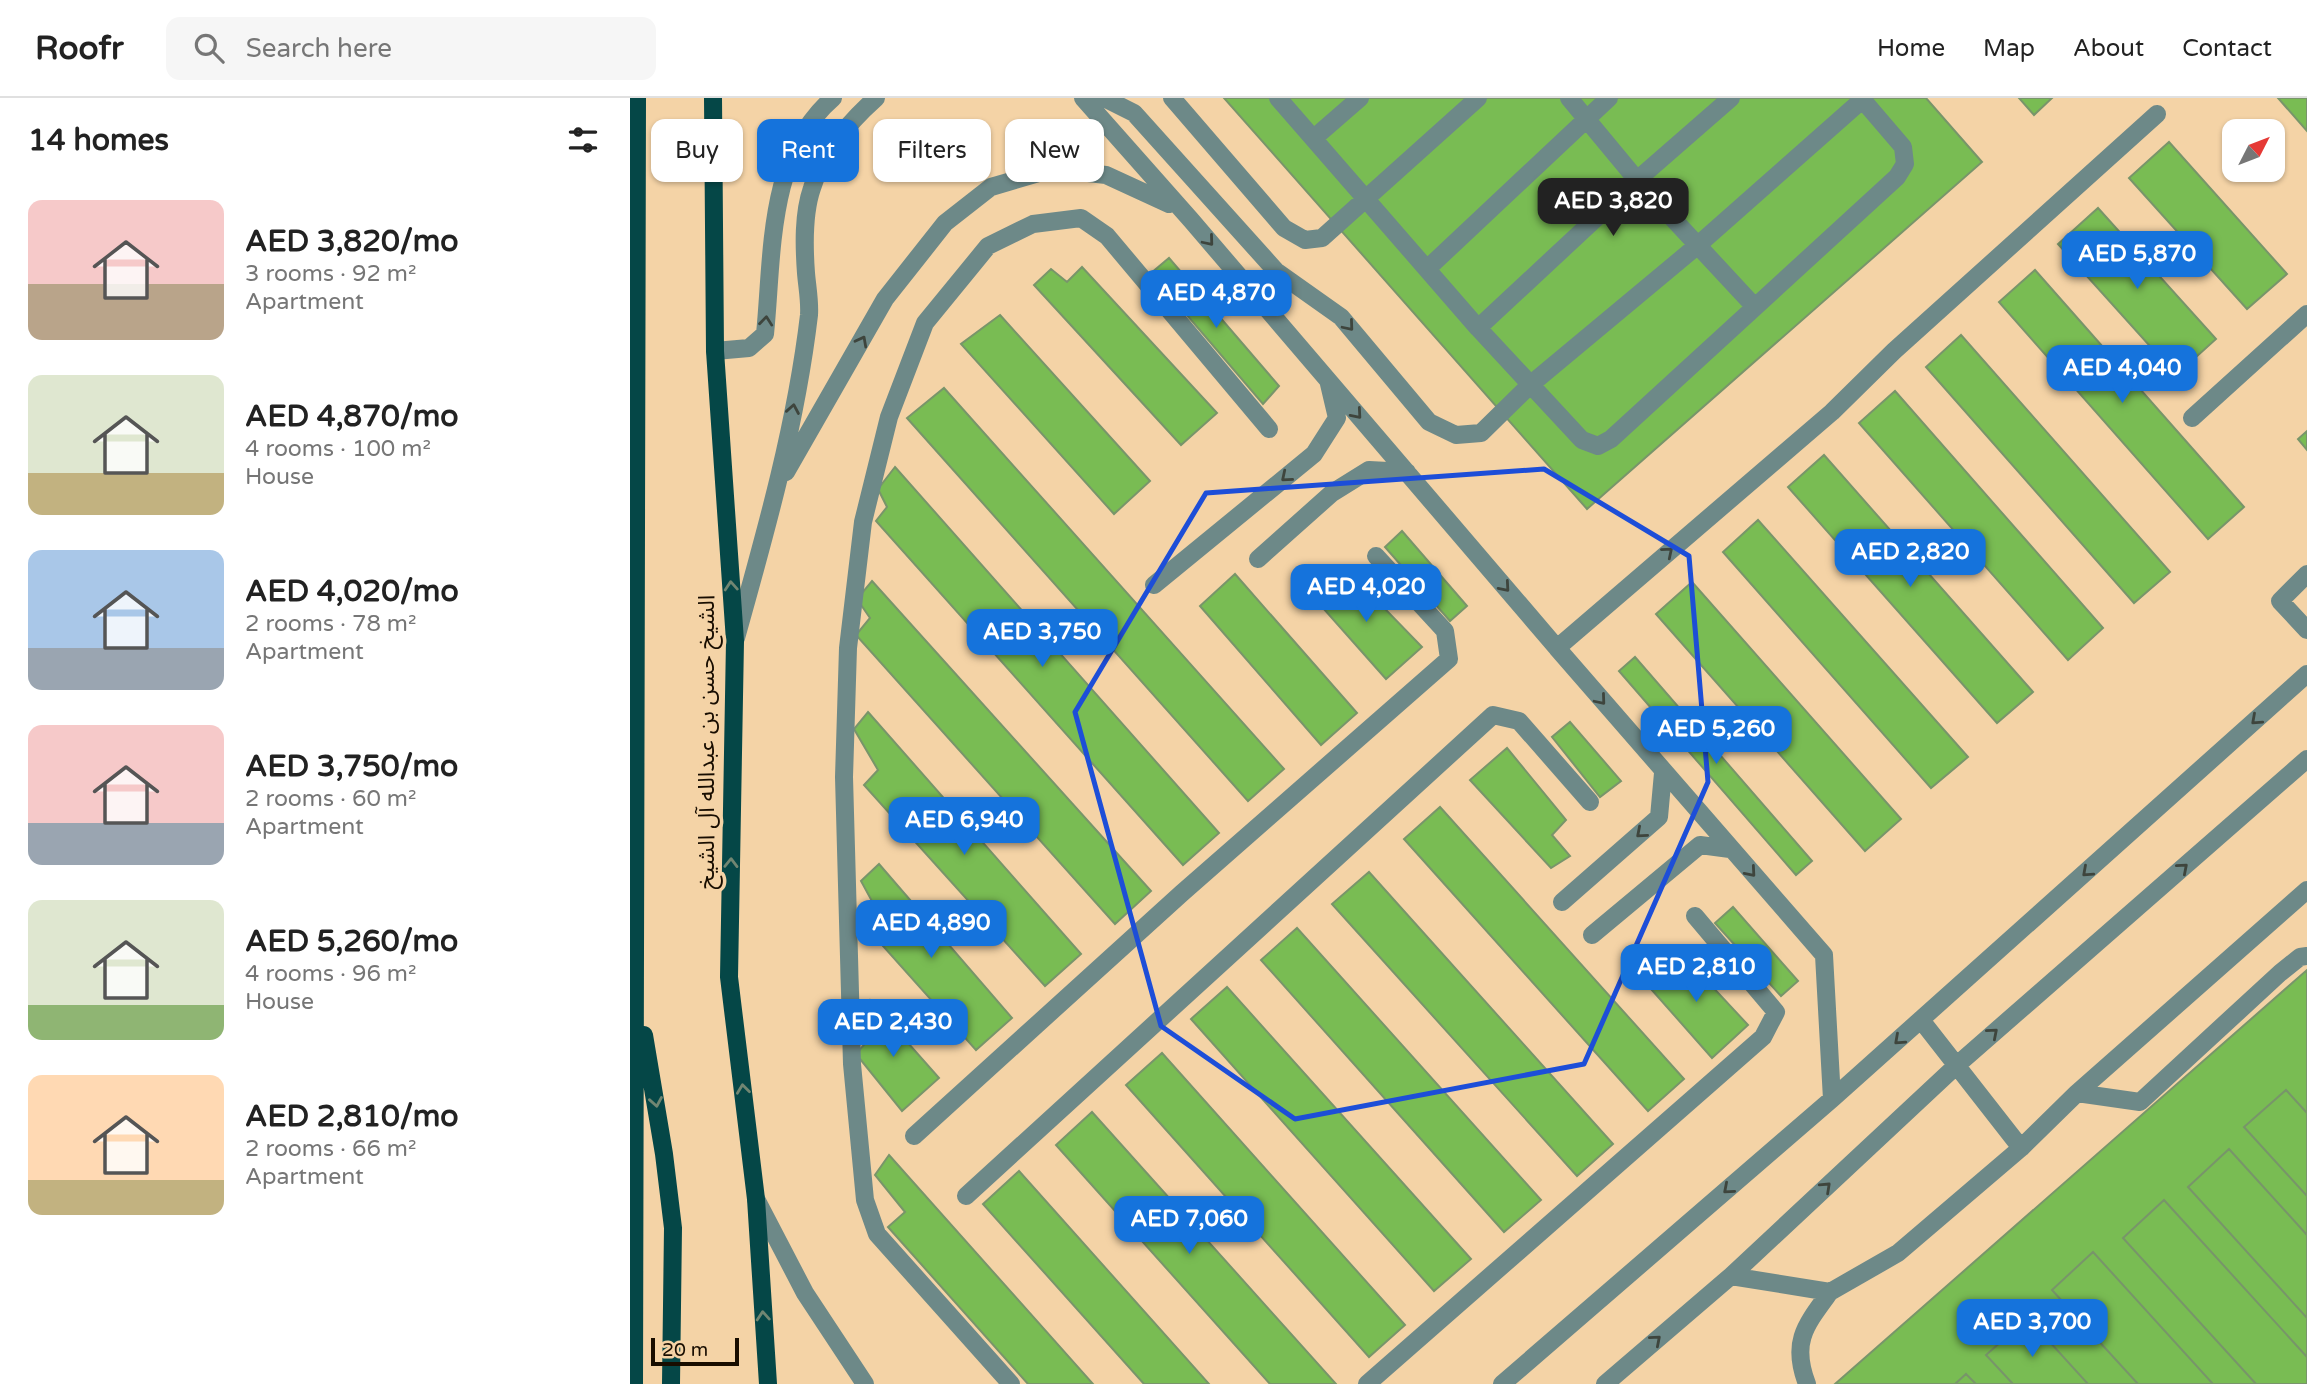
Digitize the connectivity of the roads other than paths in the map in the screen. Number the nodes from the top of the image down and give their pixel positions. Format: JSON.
{"nodes":[{"id":1,"x":637,"y":98,"type":"edge"},
{"id":2,"x":713,"y":98,"type":"edge"},
{"id":3,"x":832,"y":98,"type":"edge"},
{"id":4,"x":876,"y":98,"type":"edge"},
{"id":5,"x":1083,"y":98,"type":"edge"},
{"id":6,"x":1104,"y":98,"type":"edge"},
{"id":7,"x":1172,"y":98,"type":"edge"},
{"id":8,"x":1278,"y":98,"type":"edge"},
{"id":9,"x":1360,"y":98,"type":"edge"},
{"id":10,"x":1478,"y":98,"type":"edge"},
{"id":11,"x":1569,"y":98,"type":"edge"},
{"id":12,"x":1609,"y":98,"type":"edge"},
{"id":13,"x":1731,"y":98,"type":"edge"},
{"id":14,"x":1862,"y":99,"type":"edge"},
{"id":15,"x":2157,"y":114,"type":"dead end"},
{"id":16,"x":1587,"y":117,"type":"junction"},
{"id":17,"x":1314,"y":138,"type":"junction"},
{"id":18,"x":1637,"y":180,"type":"junction"},
{"id":19,"x":1368,"y":198,"type":"junction"},
{"id":20,"x":1183,"y":212,"type":"junction"},
{"id":21,"x":1698,"y":245,"type":"junction"},
{"id":22,"x":1428,"y":268,"type":"junction"},
{"id":23,"x":1754,"y":306,"type":"junction"},
{"id":24,"x":2307,"y":314,"type":"edge"},
{"id":25,"x":1478,"y":328,"type":"junction"},
{"id":26,"x":715,"y":351,"type":"junction"},
{"id":27,"x":1328,"y":380,"type":"junction"},
{"id":28,"x":1530,"y":384,"type":"junction"},
{"id":29,"x":2192,"y":418,"type":"dead end"},
{"id":30,"x":1269,"y":429,"type":"dead end"},
{"id":31,"x":1407,"y":472,"type":"junction"},
{"id":32,"x":779,"y":484,"type":"junction"},
{"id":33,"x":1376,"y":556,"type":"dead end"},
{"id":34,"x":1258,"y":559,"type":"dead end"},
{"id":35,"x":2307,"y":574,"type":"edge"},
{"id":36,"x":1154,"y":585,"type":"dead end"},
{"id":37,"x":2307,"y":629,"type":"edge"},
{"id":38,"x":735,"y":641,"type":"junction"},
{"id":39,"x":1557,"y":648,"type":"junction"},
{"id":40,"x":2307,"y":674,"type":"edge"},
{"id":41,"x":2307,"y":759,"type":"edge"},
{"id":42,"x":1663,"y":773,"type":"junction"},
{"id":43,"x":1590,"y":802,"type":"dead end"},
{"id":44,"x":1730,"y":849,"type":"junction"},
{"id":45,"x":2307,"y":890,"type":"edge"},
{"id":46,"x":1562,"y":902,"type":"dead end"},
{"id":47,"x":1695,"y":916,"type":"dead end"},
{"id":48,"x":1592,"y":935,"type":"dead end"},
{"id":49,"x":2307,"y":957,"type":"edge"},
{"id":50,"x":636,"y":987,"type":"junction"},
{"id":51,"x":1922,"y":1020,"type":"junction"},
{"id":52,"x":1957,"y":1065,"type":"junction"},
{"id":53,"x":2077,"y":1093,"type":"junction"},
{"id":54,"x":1832,"y":1099,"type":"junction"},
{"id":55,"x":914,"y":1136,"type":"dead end"},
{"id":56,"x":2021,"y":1148,"type":"junction"},
{"id":57,"x":966,"y":1196,"type":"dead end"},
{"id":58,"x":756,"y":1199,"type":"junction"},
{"id":59,"x":1731,"y":1276,"type":"junction"},
{"id":60,"x":1830,"y":1292,"type":"junction"},
{"id":61,"x":767,"y":1381,"type":"edge"},
{"id":62,"x":634,"y":1384,"type":"edge"},
{"id":63,"x":671,"y":1384,"type":"edge"},
{"id":64,"x":865,"y":1384,"type":"edge"},
{"id":65,"x":1011,"y":1384,"type":"edge"},
{"id":66,"x":1367,"y":1384,"type":"edge"},
{"id":67,"x":1502,"y":1384,"type":"edge"},
{"id":68,"x":1605,"y":1384,"type":"edge"},
{"id":69,"x":1807,"y":1384,"type":"edge"}],
"edges":[{"from":1,"to":50,"type":"main road"},
{"from":2,"to":26,"type":"main road","name":"الشيخ حسن بن عبدالله آل الشيخ"},
{"from":26,"to":3,"type":"lane","one_way":true},
{"from":32,"to":4,"type":"lane","one_way":true},
{"from":5,"to":20,"type":"lane"},
{"from":6,"to":28,"type":"lane","one_way":true},
{"from":7,"to":19,"type":"lane"},
{"from":8,"to":17,"type":"lane"},
{"from":9,"to":17,"type":"lane"},
{"from":10,"to":19,"type":"lane"},
{"from":11,"to":16,"type":"lane"},
{"from":12,"to":16,"type":"lane"},
{"from":13,"to":18,"type":"lane"},
{"from":14,"to":21,"type":"lane"},
{"from":14,"to":23,"type":"lane"},
{"from":39,"to":15,"type":"lane","one_way":true},
{"from":16,"to":18,"type":"lane"},
{"from":16,"to":22,"type":"lane"},
{"from":17,"to":19,"type":"lane"},
{"from":18,"to":21,"type":"lane"},
{"from":18,"to":25,"type":"lane"},
{"from":19,"to":22,"type":"lane"},
{"from":20,"to":27,"type":"lane","one_way":true},
{"from":32,"to":20,"type":"lane","one_way":true},
{"from":21,"to":23,"type":"lane"},
{"from":21,"to":28,"type":"lane"},
{"from":22,"to":25,"type":"lane"},
{"from":23,"to":28,"type":"lane"},
{"from":24,"to":29,"type":"lane"},
{"from":25,"to":28,"type":"lane"},
{"from":38,"to":26,"type":"main road","name":"الشيخ حسن بن عبدالله آل الشيخ","one_way":true},
{"from":27,"to":31,"type":"lane","one_way":true},
{"from":27,"to":36,"type":"lane","one_way":true},
{"from":30,"to":65,"type":"lane"},
{"from":31,"to":34,"type":"lane"},
{"from":31,"to":39,"type":"lane","one_way":true},
{"from":32,"to":38,"type":"lane"},
{"from":33,"to":55,"type":"lane"},
{"from":35,"to":37,"type":"lane"},
{"from":58,"to":38,"type":"main road","name":"الشيخ حسن بن عبدالله آل الشيخ","one_way":true},
{"from":39,"to":42,"type":"lane","one_way":true},
{"from":40,"to":51,"type":"lane","one_way":true},
{"from":52,"to":41,"type":"lane","one_way":true},
{"from":42,"to":44,"type":"lane"},
{"from":42,"to":46,"type":"lane","one_way":true},
{"from":43,"to":57,"type":"lane"},
{"from":44,"to":48,"type":"lane"},
{"from":44,"to":54,"type":"lane","one_way":true},
{"from":45,"to":53,"type":"lane"},
{"from":47,"to":66,"type":"lane"},
{"from":49,"to":53,"type":"lane"},
{"from":50,"to":62,"type":"main road"},
{"from":50,"to":63,"type":"main road","one_way":true},
{"from":51,"to":52,"type":"lane"},
{"from":51,"to":54,"type":"lane","one_way":true},
{"from":52,"to":56,"type":"lane"},
{"from":59,"to":52,"type":"lane","one_way":true},
{"from":53,"to":56,"type":"lane"},
{"from":54,"to":67,"type":"lane","one_way":true},
{"from":56,"to":60,"type":"lane"},
{"from":61,"to":58,"type":"main road","name":"الشيخ حسن بن عبدالله آل الشيخ","one_way":true},
{"from":58,"to":64,"type":"lane"},
{"from":59,"to":60,"type":"lane"},
{"from":68,"to":59,"type":"lane","one_way":true},
{"from":60,"to":69,"type":"lane"}]}
